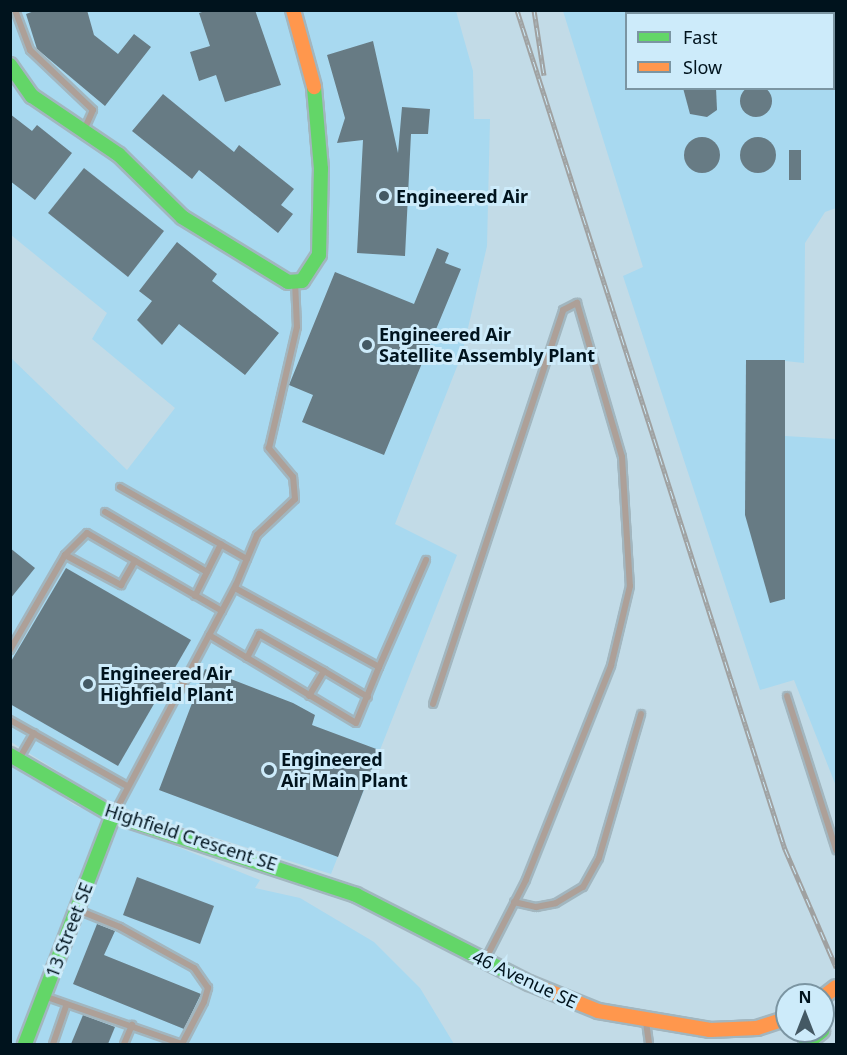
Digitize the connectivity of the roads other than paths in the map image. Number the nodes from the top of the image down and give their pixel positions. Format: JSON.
{"nodes":[{"id":1,"x":15,"y":10,"type":"edge"},
{"id":2,"x":293,"y":10,"type":"edge"},
{"id":3,"x":10,"y":12,"type":"edge"},
{"id":4,"x":10,"y":65,"type":"edge"},
{"id":5,"x":84,"y":131,"type":"junction"},
{"id":6,"x":295,"y":282,"type":"junction"},
{"id":7,"x":120,"y":487,"type":"dead end"},
{"id":8,"x":105,"y":512,"type":"dead end"},
{"id":9,"x":221,"y":544,"type":"junction"},
{"id":10,"x":65,"y":555,"type":"junction"},
{"id":11,"x":247,"y":559,"type":"junction"},
{"id":12,"x":426,"y":560,"type":"dead end"},
{"id":13,"x":135,"y":561,"type":"junction"},
{"id":14,"x":207,"y":572,"type":"junction"},
{"id":15,"x":235,"y":588,"type":"junction"},
{"id":16,"x":195,"y":596,"type":"junction"},
{"id":17,"x":222,"y":611,"type":"junction"},
{"id":18,"x":209,"y":635,"type":"junction"},
{"id":19,"x":10,"y":651,"type":"edge"},
{"id":20,"x":247,"y":658,"type":"junction"},
{"id":21,"x":379,"y":667,"type":"junction"},
{"id":22,"x":324,"y":671,"type":"junction"},
{"id":23,"x":309,"y":696,"type":"junction"},
{"id":24,"x":787,"y":696,"type":"dead end"},
{"id":25,"x":368,"y":697,"type":"junction"},
{"id":26,"x":433,"y":704,"type":"dead end"},
{"id":27,"x":641,"y":714,"type":"dead end"},
{"id":28,"x":10,"y":720,"type":"edge"},
{"id":29,"x":34,"y":733,"type":"junction"},
{"id":30,"x":14,"y":757,"type":"edge"},
{"id":31,"x":127,"y":786,"type":"junction"},
{"id":32,"x":113,"y":815,"type":"junction"},
{"id":33,"x":837,"y":850,"type":"edge"},
{"id":34,"x":514,"y":902,"type":"junction"},
{"id":35,"x":378,"y":906,"type":"joint"},
{"id":36,"x":77,"y":910,"type":"junction"},
{"id":37,"x":484,"y":961,"type":"junction"},
{"id":38,"x":43,"y":996,"type":"junction"},
{"id":39,"x":66,"y":1007,"type":"junction"},
{"id":40,"x":645,"y":1022,"type":"junction"},
{"id":41,"x":775,"y":1022,"type":"edge"},
{"id":42,"x":132,"y":1025,"type":"junction"},
{"id":43,"x":25,"y":1044,"type":"edge"},
{"id":44,"x":53,"y":1044,"type":"edge"},
{"id":45,"x":124,"y":1044,"type":"edge"},
{"id":46,"x":649,"y":1044,"type":"edge"}],
"edges":[{"from":1,"to":3,"type":"lane"},
{"from":1,"to":5,"type":"lane"},
{"from":2,"to":6,"type":"main road"},
{"from":4,"to":5,"type":"main road"},
{"from":5,"to":6,"type":"main road"},
{"from":6,"to":11,"type":"lane"},
{"from":7,"to":9,"type":"lane"},
{"from":8,"to":14,"type":"lane"},
{"from":9,"to":11,"type":"lane"},
{"from":9,"to":14,"type":"lane"},
{"from":10,"to":13,"type":"lane"},
{"from":10,"to":13,"type":"lane"},
{"from":10,"to":19,"type":"lane"},
{"from":11,"to":15,"type":"lane"},
{"from":12,"to":21,"type":"lane"},
{"from":13,"to":16,"type":"lane"},
{"from":14,"to":16,"type":"lane"},
{"from":15,"to":17,"type":"lane"},
{"from":15,"to":21,"type":"lane"},
{"from":16,"to":17,"type":"lane"},
{"from":17,"to":18,"type":"lane"},
{"from":18,"to":20,"type":"lane"},
{"from":18,"to":31,"type":"lane"},
{"from":20,"to":22,"type":"lane"},
{"from":20,"to":23,"type":"lane"},
{"from":21,"to":25,"type":"lane"},
{"from":22,"to":23,"type":"lane"},
{"from":22,"to":25,"type":"lane"},
{"from":23,"to":25,"type":"lane"},
{"from":24,"to":33,"type":"lane"},
{"from":26,"to":34,"type":"lane"},
{"from":27,"to":34,"type":"lane"},
{"from":28,"to":29,"type":"lane"},
{"from":29,"to":30,"type":"lane"},
{"from":29,"to":31,"type":"lane"},
{"from":30,"to":32,"type":"main road","name":"Highfield Crescent SE"},
{"from":31,"to":32,"type":"lane"},
{"from":32,"to":35,"type":"main road","name":"Highfield Crescent SE"},
{"from":32,"to":36,"type":"main road","name":"13 Street SE"},
{"from":34,"to":37,"type":"lane"},
{"from":35,"to":37,"type":"main road","name":"46 Avenue SE"},
{"from":36,"to":38,"type":"main road","name":"13 Street SE"},
{"from":36,"to":42,"type":"lane"},
{"from":37,"to":40,"type":"main road","name":"46 Avenue SE"},
{"from":38,"to":39,"type":"lane"},
{"from":38,"to":43,"type":"main road","name":"13 Street SE"},
{"from":39,"to":42,"type":"lane"},
{"from":39,"to":44,"type":"lane"},
{"from":40,"to":41,"type":"main road","name":"46 Avenue SE"},
{"from":40,"to":46,"type":"lane"},
{"from":42,"to":45,"type":"lane"}]}
